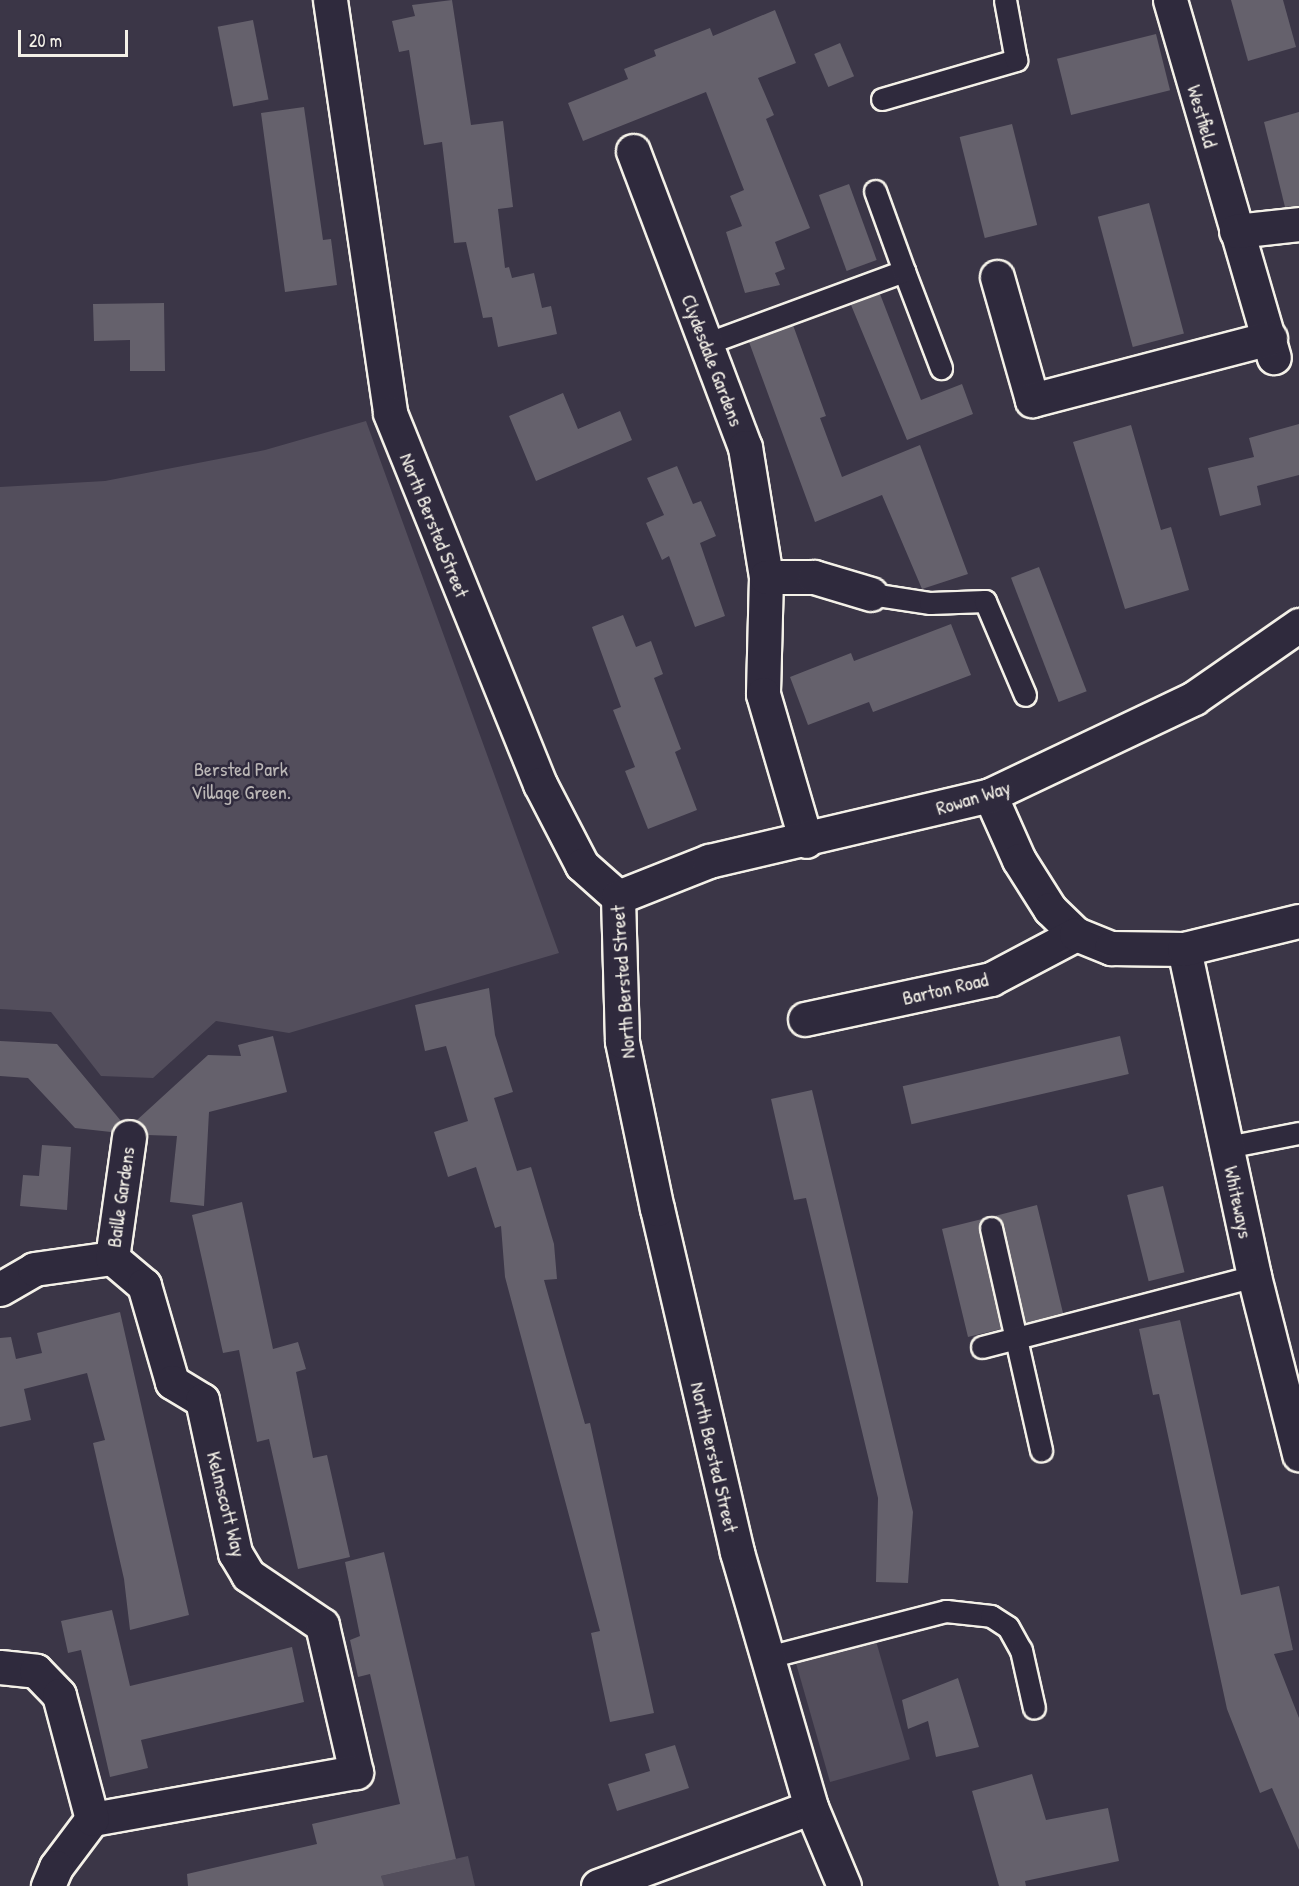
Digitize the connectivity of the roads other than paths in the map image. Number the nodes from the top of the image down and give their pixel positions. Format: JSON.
{"nodes":[{"id":1,"x":1005,"y":0,"type":"edge"},
{"id":2,"x":1170,"y":0,"type":"edge"},
{"id":3,"x":338,"y":1,"type":"edge"},
{"id":4,"x":882,"y":99,"type":"dead end"},
{"id":5,"x":633,"y":151,"type":"dead end"},
{"id":6,"x":874,"y":191,"type":"dead end"},
{"id":7,"x":1299,"y":224,"type":"edge"},
{"id":8,"x":1236,"y":231,"type":"junction"},
{"id":9,"x":904,"y":271,"type":"junction"},
{"id":10,"x":997,"y":277,"type":"dead end"},
{"id":11,"x":708,"y":343,"type":"junction"},
{"id":12,"x":941,"y":368,"type":"dead end"},
{"id":13,"x":766,"y":577,"type":"junction"},
{"id":14,"x":872,"y":594,"type":"joint"},
{"id":15,"x":1299,"y":625,"type":"edge"},
{"id":16,"x":1025,"y":695,"type":"dead end"},
{"id":17,"x":990,"y":795,"type":"junction"},
{"id":18,"x":806,"y":841,"type":"junction"},
{"id":19,"x":618,"y":897,"type":"junction"},
{"id":20,"x":1299,"y":921,"type":"edge"},
{"id":21,"x":1076,"y":934,"type":"junction"},
{"id":22,"x":1184,"y":949,"type":"junction"},
{"id":23,"x":805,"y":1019,"type":"dead end"},
{"id":24,"x":1299,"y":1133,"type":"edge"},
{"id":25,"x":129,"y":1137,"type":"dead end"},
{"id":26,"x":1227,"y":1147,"type":"junction"},
{"id":27,"x":991,"y":1228,"type":"dead end"},
{"id":28,"x":112,"y":1258,"type":"junction"},
{"id":29,"x":1254,"y":1276,"type":"junction"},
{"id":30,"x":0,"y":1289,"type":"edge"},
{"id":31,"x":1014,"y":1338,"type":"junction"},
{"id":32,"x":982,"y":1347,"type":"dead end"},
{"id":33,"x":1041,"y":1450,"type":"dead end"},
{"id":34,"x":1299,"y":1454,"type":"edge"},
{"id":35,"x":768,"y":1657,"type":"junction"},
{"id":36,"x":0,"y":1667,"type":"edge"},
{"id":37,"x":1034,"y":1708,"type":"dead end"},
{"id":38,"x":810,"y":1807,"type":"junction"},
{"id":39,"x":92,"y":1820,"type":"junction"},
{"id":40,"x":48,"y":1886,"type":"edge"},
{"id":41,"x":598,"y":1886,"type":"edge"},
{"id":42,"x":844,"y":1886,"type":"edge"}],
"edges":[{"from":1,"to":4,"type":"lane"},
{"from":2,"to":8,"type":"street","name":"Westfield"},
{"from":3,"to":19,"type":"street","name":"North Bersted Street"},
{"from":5,"to":11,"type":"street","name":"Clydesdale Gardens"},
{"from":6,"to":9,"type":"lane"},
{"from":7,"to":8,"type":"street"},
{"from":8,"to":10,"type":"street","name":"Westfield"},
{"from":9,"to":11,"type":"lane"},
{"from":9,"to":12,"type":"lane"},
{"from":11,"to":13,"type":"street","name":"Clydesdale Gardens"},
{"from":13,"to":14,"type":"street"},
{"from":13,"to":18,"type":"street","name":"Clydesdale Gardens"},
{"from":14,"to":16,"type":"lane"},
{"from":15,"to":17,"type":"street","name":"Rowan Way"},
{"from":17,"to":18,"type":"street","name":"Rowan Way"},
{"from":17,"to":21,"type":"street"},
{"from":18,"to":19,"type":"street","name":"Rowan Way"},
{"from":19,"to":35,"type":"street","name":"North Bersted Street"},
{"from":20,"to":22,"type":"street"},
{"from":21,"to":22,"type":"street"},
{"from":21,"to":23,"type":"street","name":"Barton Road"},
{"from":22,"to":26,"type":"street","name":"Whiteways"},
{"from":24,"to":26,"type":"lane"},
{"from":25,"to":28,"type":"street","name":"Baille Gardens"},
{"from":26,"to":29,"type":"street","name":"Whiteways"},
{"from":27,"to":31,"type":"lane"},
{"from":28,"to":30,"type":"street"},
{"from":28,"to":39,"type":"street","name":"Kelmscott Way"},
{"from":29,"to":31,"type":"lane"},
{"from":29,"to":34,"type":"street","name":"Whiteways"},
{"from":31,"to":32,"type":"lane"},
{"from":31,"to":33,"type":"lane"},
{"from":35,"to":37,"type":"lane"},
{"from":35,"to":38,"type":"street","name":"North Bersted Street"},
{"from":36,"to":39,"type":"street"},
{"from":38,"to":41,"type":"street"},
{"from":38,"to":42,"type":"street","name":"North Bersted Street"},
{"from":39,"to":40,"type":"street"}]}
